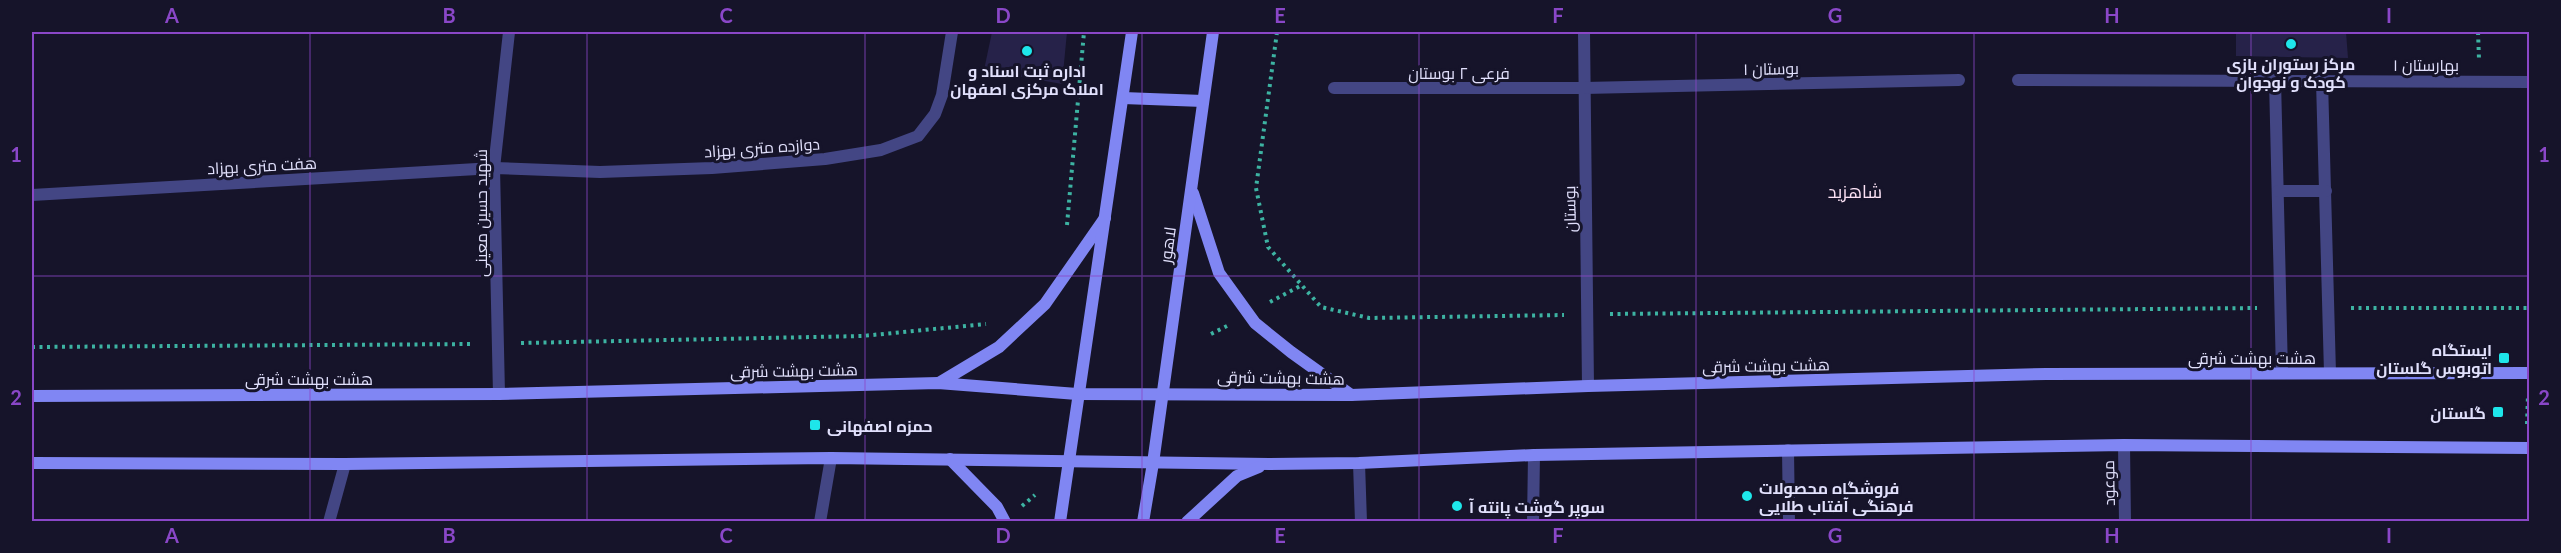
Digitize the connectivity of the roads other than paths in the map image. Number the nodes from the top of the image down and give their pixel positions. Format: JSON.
{"nodes":[{"id":1,"x":509,"y":32,"type":"edge"},
{"id":2,"x":952,"y":32,"type":"edge"},
{"id":3,"x":1132,"y":32,"type":"edge"},
{"id":4,"x":1212,"y":32,"type":"edge"},
{"id":5,"x":1584,"y":32,"type":"edge"},
{"id":6,"x":1959,"y":80,"type":"dead end"},
{"id":7,"x":2018,"y":80,"type":"dead end"},
{"id":8,"x":2275,"y":80,"type":"junction"},
{"id":9,"x":2322,"y":81,"type":"junction"},
{"id":10,"x":2529,"y":82,"type":"edge"},
{"id":11,"x":1334,"y":88,"type":"dead end"},
{"id":12,"x":1584,"y":88,"type":"junction"},
{"id":13,"x":1123,"y":98,"type":"junction"},
{"id":14,"x":1203,"y":101,"type":"junction"},
{"id":15,"x":494,"y":168,"type":"junction"},
{"id":16,"x":1191,"y":189,"type":"junction"},
{"id":17,"x":2278,"y":191,"type":"junction"},
{"id":18,"x":2326,"y":191,"type":"junction"},
{"id":19,"x":32,"y":195,"type":"edge"},
{"id":20,"x":1107,"y":215,"type":"junction"},
{"id":21,"x":2282,"y":373,"type":"junction"},
{"id":22,"x":2330,"y":373,"type":"junction"},
{"id":23,"x":2529,"y":373,"type":"edge"},
{"id":24,"x":938,"y":383,"type":"junction"},
{"id":25,"x":1588,"y":386,"type":"junction"},
{"id":26,"x":1163,"y":393,"type":"junction"},
{"id":27,"x":499,"y":394,"type":"junction"},
{"id":28,"x":1077,"y":394,"type":"junction"},
{"id":29,"x":1351,"y":395,"type":"junction"},
{"id":30,"x":32,"y":396,"type":"edge"},
{"id":31,"x":2124,"y":445,"type":"junction"},
{"id":32,"x":2528,"y":448,"type":"edge"},
{"id":33,"x":1788,"y":450,"type":"junction"},
{"id":34,"x":1534,"y":455,"type":"junction"},
{"id":35,"x":831,"y":458,"type":"junction"},
{"id":36,"x":950,"y":459,"type":"junction"},
{"id":37,"x":1069,"y":461,"type":"junction"},
{"id":38,"x":32,"y":463,"type":"edge"},
{"id":39,"x":1153,"y":463,"type":"junction"},
{"id":40,"x":1359,"y":463,"type":"junction"},
{"id":41,"x":345,"y":464,"type":"junction"},
{"id":42,"x":1269,"y":464,"type":"junction"},
{"id":43,"x":329,"y":522,"type":"edge"},
{"id":44,"x":820,"y":522,"type":"edge"},
{"id":45,"x":1005,"y":522,"type":"edge"},
{"id":46,"x":1060,"y":522,"type":"edge"},
{"id":47,"x":1143,"y":522,"type":"edge"},
{"id":48,"x":1187,"y":522,"type":"edge"},
{"id":49,"x":1361,"y":522,"type":"edge"},
{"id":50,"x":1533,"y":522,"type":"edge"},
{"id":51,"x":1789,"y":522,"type":"edge"},
{"id":52,"x":2125,"y":522,"type":"edge"}],
"edges":[{"from":1,"to":15,"type":"street","name":"شهید حسین معینی"},
{"from":2,"to":15,"type":"street","name":"دوازده متری بهزاد"},
{"from":3,"to":13,"type":"main road"},
{"from":4,"to":14,"type":"main road","name":"لاهور"},
{"from":5,"to":12,"type":"street","name":"بوستان"},
{"from":6,"to":12,"type":"street","name":"بوستان ۱"},
{"from":7,"to":8,"type":"street"},
{"from":8,"to":9,"type":"street"},
{"from":8,"to":17,"type":"street"},
{"from":9,"to":10,"type":"street","name":"بهارستان ۱"},
{"from":9,"to":18,"type":"street"},
{"from":11,"to":12,"type":"street","name":"فرعی ۲ بوستان"},
{"from":12,"to":25,"type":"street","name":"بوستان"},
{"from":13,"to":14,"type":"main road"},
{"from":13,"to":20,"type":"main road"},
{"from":14,"to":16,"type":"main road","name":"لاهور"},
{"from":15,"to":19,"type":"street","name":"هفت متری بهزاد"},
{"from":15,"to":27,"type":"street","name":"شهید حسین معینی"},
{"from":16,"to":26,"type":"main road","name":"لاهور"},
{"from":16,"to":29,"type":"main road"},
{"from":17,"to":18,"type":"street"},
{"from":17,"to":21,"type":"street"},
{"from":18,"to":22,"type":"street"},
{"from":20,"to":24,"type":"main road"},
{"from":20,"to":28,"type":"main road"},
{"from":21,"to":22,"type":"main road","name":"هشت بهشت شرقی"},
{"from":21,"to":25,"type":"main road","name":"هشت بهشت شرقی"},
{"from":22,"to":23,"type":"main road","name":"هشت بهشت شرقی"},
{"from":24,"to":27,"type":"main road","name":"هشت بهشت شرقی"},
{"from":24,"to":28,"type":"main road","name":"هشت بهشت شرقی"},
{"from":25,"to":29,"type":"main road","name":"هشت بهشت شرقی"},
{"from":26,"to":28,"type":"main road","name":"هشت بهشت شرقی"},
{"from":26,"to":29,"type":"main road","name":"هشت بهشت شرقی"},
{"from":26,"to":39,"type":"main road","name":"لاهور"},
{"from":27,"to":30,"type":"main road","name":"هشت بهشت شرقی"},
{"from":28,"to":37,"type":"main road"},
{"from":31,"to":32,"type":"main road"},
{"from":31,"to":33,"type":"main road"},
{"from":31,"to":52,"type":"street","name":"موعود"},
{"from":33,"to":34,"type":"main road"},
{"from":33,"to":51,"type":"street"},
{"from":34,"to":40,"type":"main road"},
{"from":34,"to":50,"type":"street"},
{"from":35,"to":36,"type":"main road"},
{"from":35,"to":41,"type":"main road"},
{"from":35,"to":44,"type":"street"},
{"from":36,"to":37,"type":"main road"},
{"from":36,"to":45,"type":"main road"},
{"from":37,"to":39,"type":"main road"},
{"from":37,"to":46,"type":"main road"},
{"from":38,"to":41,"type":"main road"},
{"from":39,"to":42,"type":"main road"},
{"from":39,"to":47,"type":"main road","name":"لاهور"},
{"from":40,"to":42,"type":"main road"},
{"from":40,"to":49,"type":"street"},
{"from":41,"to":43,"type":"street"},
{"from":42,"to":48,"type":"main road"}]}
